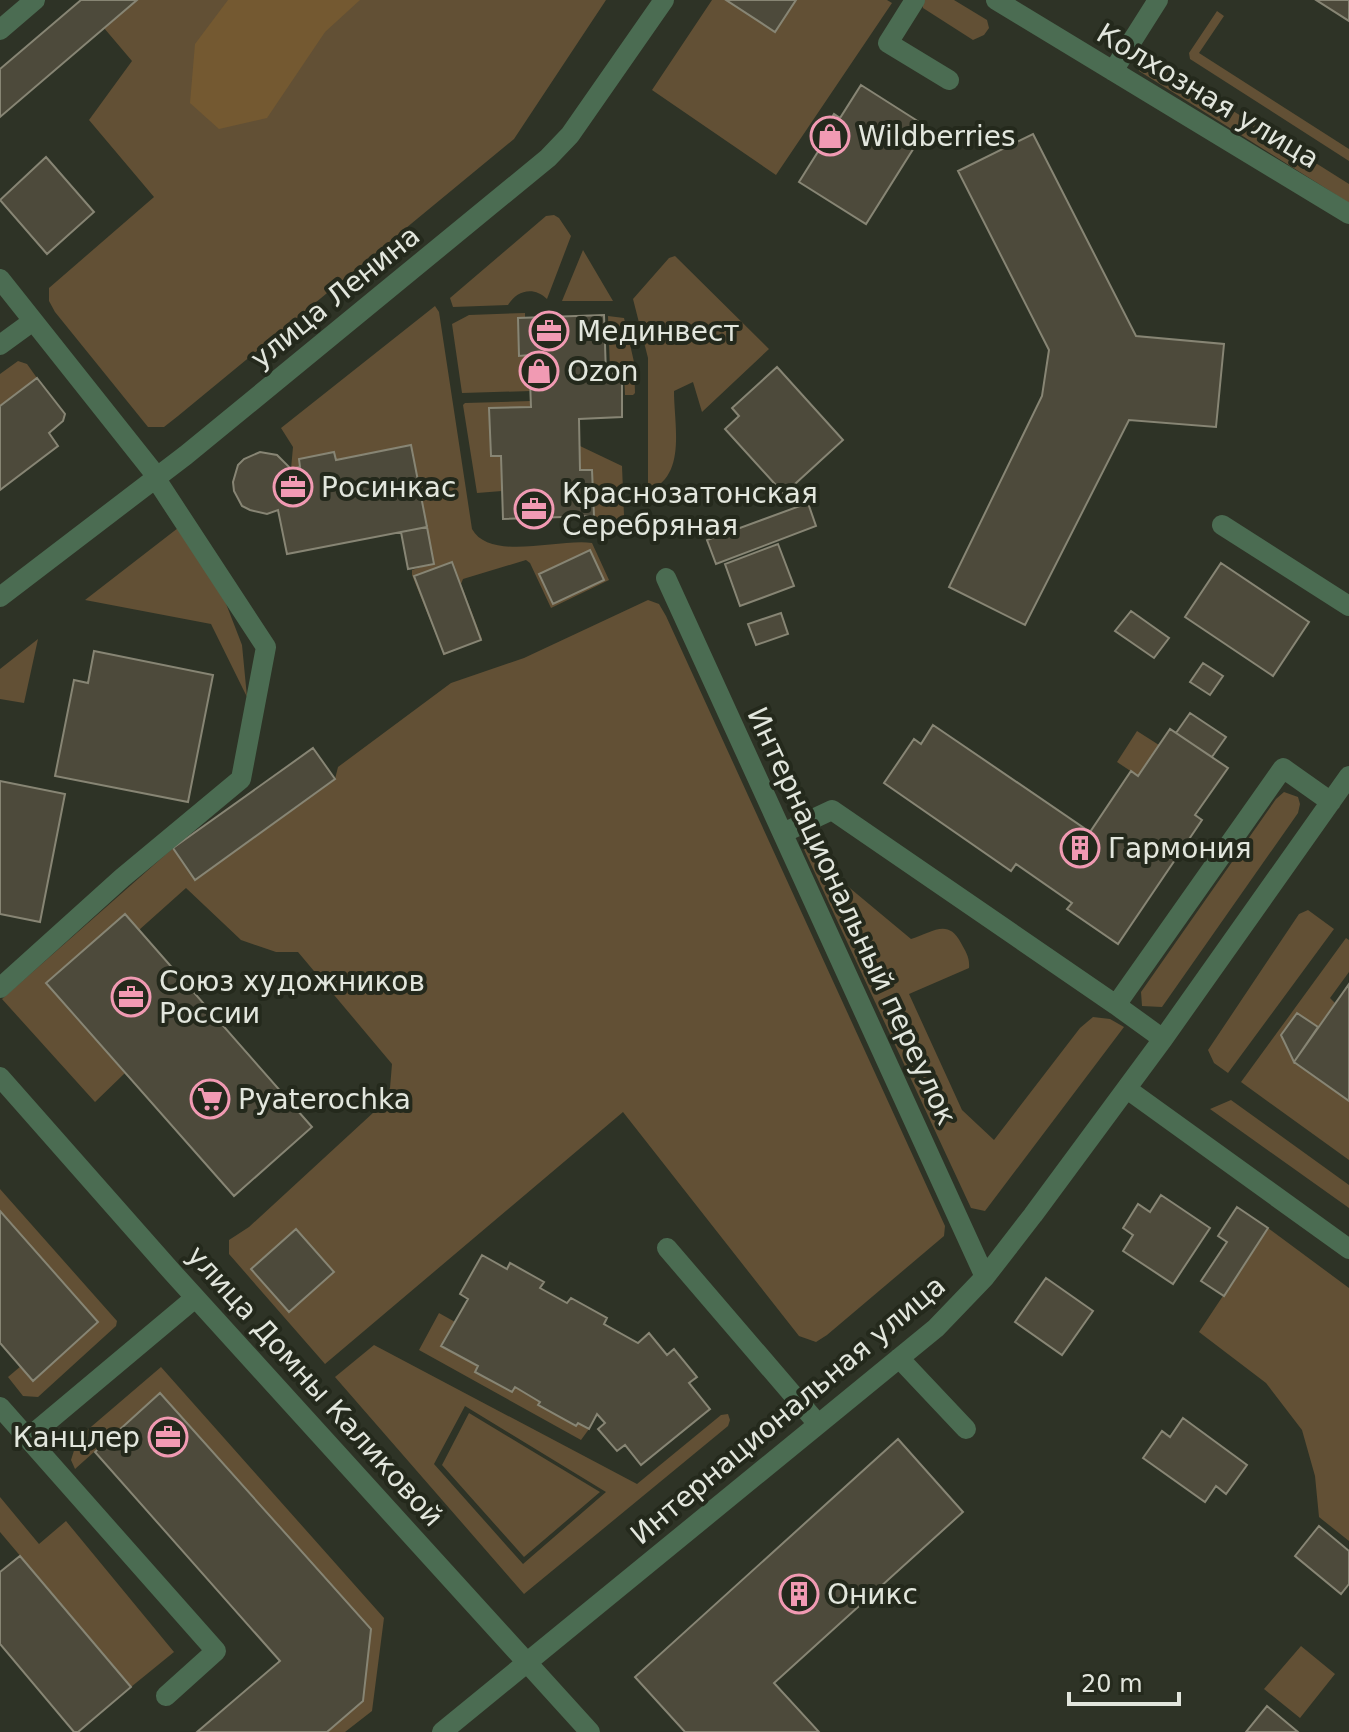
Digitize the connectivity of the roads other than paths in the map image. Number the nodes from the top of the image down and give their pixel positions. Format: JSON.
{"nodes":[{"id":1,"x":35,"y":0,"type":"edge"},
{"id":2,"x":664,"y":0,"type":"edge"},
{"id":3,"x":915,"y":0,"type":"edge"},
{"id":4,"x":1158,"y":0,"type":"edge"},
{"id":5,"x":1003,"y":2,"type":"edge"},
{"id":6,"x":0,"y":30,"type":"edge"},
{"id":7,"x":1113,"y":71,"type":"junction"},
{"id":8,"x":949,"y":80,"type":"dead end"},
{"id":9,"x":1349,"y":214,"type":"edge"},
{"id":10,"x":0,"y":279,"type":"edge"},
{"id":11,"x":33,"y":321,"type":"junction"},
{"id":12,"x":0,"y":345,"type":"edge"},
{"id":13,"x":157,"y":478,"type":"junction"},
{"id":14,"x":1222,"y":525,"type":"dead end"},
{"id":15,"x":666,"y":578,"type":"dead end"},
{"id":16,"x":0,"y":597,"type":"edge"},
{"id":17,"x":1349,"y":606,"type":"edge"},
{"id":18,"x":1349,"y":776,"type":"edge"},
{"id":19,"x":1331,"y":802,"type":"junction"},
{"id":20,"x":783,"y":833,"type":"junction"},
{"id":21,"x":0,"y":988,"type":"edge"},
{"id":22,"x":1116,"y":1005,"type":"junction"},
{"id":23,"x":1163,"y":1039,"type":"junction"},
{"id":24,"x":0,"y":1077,"type":"edge"},
{"id":25,"x":1127,"y":1089,"type":"junction"},
{"id":26,"x":667,"y":1248,"type":"dead end"},
{"id":27,"x":1349,"y":1249,"type":"edge"},
{"id":28,"x":985,"y":1277,"type":"junction"},
{"id":29,"x":195,"y":1298,"type":"junction"},
{"id":30,"x":899,"y":1358,"type":"junction"},
{"id":31,"x":0,"y":1407,"type":"edge"},
{"id":32,"x":818,"y":1424,"type":"junction"},
{"id":33,"x":966,"y":1429,"type":"dead end"},
{"id":34,"x":28,"y":1438,"type":"junction"},
{"id":35,"x":529,"y":1662,"type":"junction"},
{"id":36,"x":166,"y":1696,"type":"dead end"},
{"id":37,"x":442,"y":1732,"type":"edge"},
{"id":38,"x":590,"y":1732,"type":"edge"}],
"edges":[{"from":1,"to":6,"type":"street"},
{"from":2,"to":13,"type":"street","name":"улица Ленина"},
{"from":3,"to":8,"type":"street"},
{"from":4,"to":7,"type":"street"},
{"from":5,"to":7,"type":"street","name":"Колхозная улица"},
{"from":7,"to":9,"type":"street","name":"Колхозная улица"},
{"from":10,"to":11,"type":"street"},
{"from":11,"to":12,"type":"street"},
{"from":11,"to":13,"type":"street"},
{"from":13,"to":16,"type":"street","name":"улица Ленина"},
{"from":13,"to":21,"type":"street"},
{"from":14,"to":17,"type":"street"},
{"from":15,"to":20,"type":"street","name":"Интернациональный переулок"},
{"from":18,"to":19,"type":"street","name":"Интернациональная улица"},
{"from":19,"to":22,"type":"street"},
{"from":19,"to":23,"type":"street","name":"Интернациональная улица"},
{"from":20,"to":22,"type":"street"},
{"from":20,"to":28,"type":"street","name":"Интернациональный переулок"},
{"from":22,"to":23,"type":"street"},
{"from":23,"to":25,"type":"street","name":"Интернациональная улица"},
{"from":24,"to":29,"type":"street","name":"улица Домны Каликовой"},
{"from":25,"to":27,"type":"street"},
{"from":25,"to":28,"type":"street","name":"Интернациональная улица"},
{"from":26,"to":32,"type":"street"},
{"from":28,"to":30,"type":"street","name":"Интернациональная улица"},
{"from":29,"to":34,"type":"street"},
{"from":29,"to":35,"type":"street","name":"улица Домны Каликовой"},
{"from":30,"to":32,"type":"street","name":"Интернациональная улица"},
{"from":30,"to":33,"type":"street"},
{"from":31,"to":34,"type":"street"},
{"from":32,"to":35,"type":"street","name":"Интернациональная улица"},
{"from":34,"to":36,"type":"street"},
{"from":35,"to":37,"type":"street","name":"Интернациональная улица"},
{"from":35,"to":38,"type":"street","name":"улица Домны Каликовой"}]}
